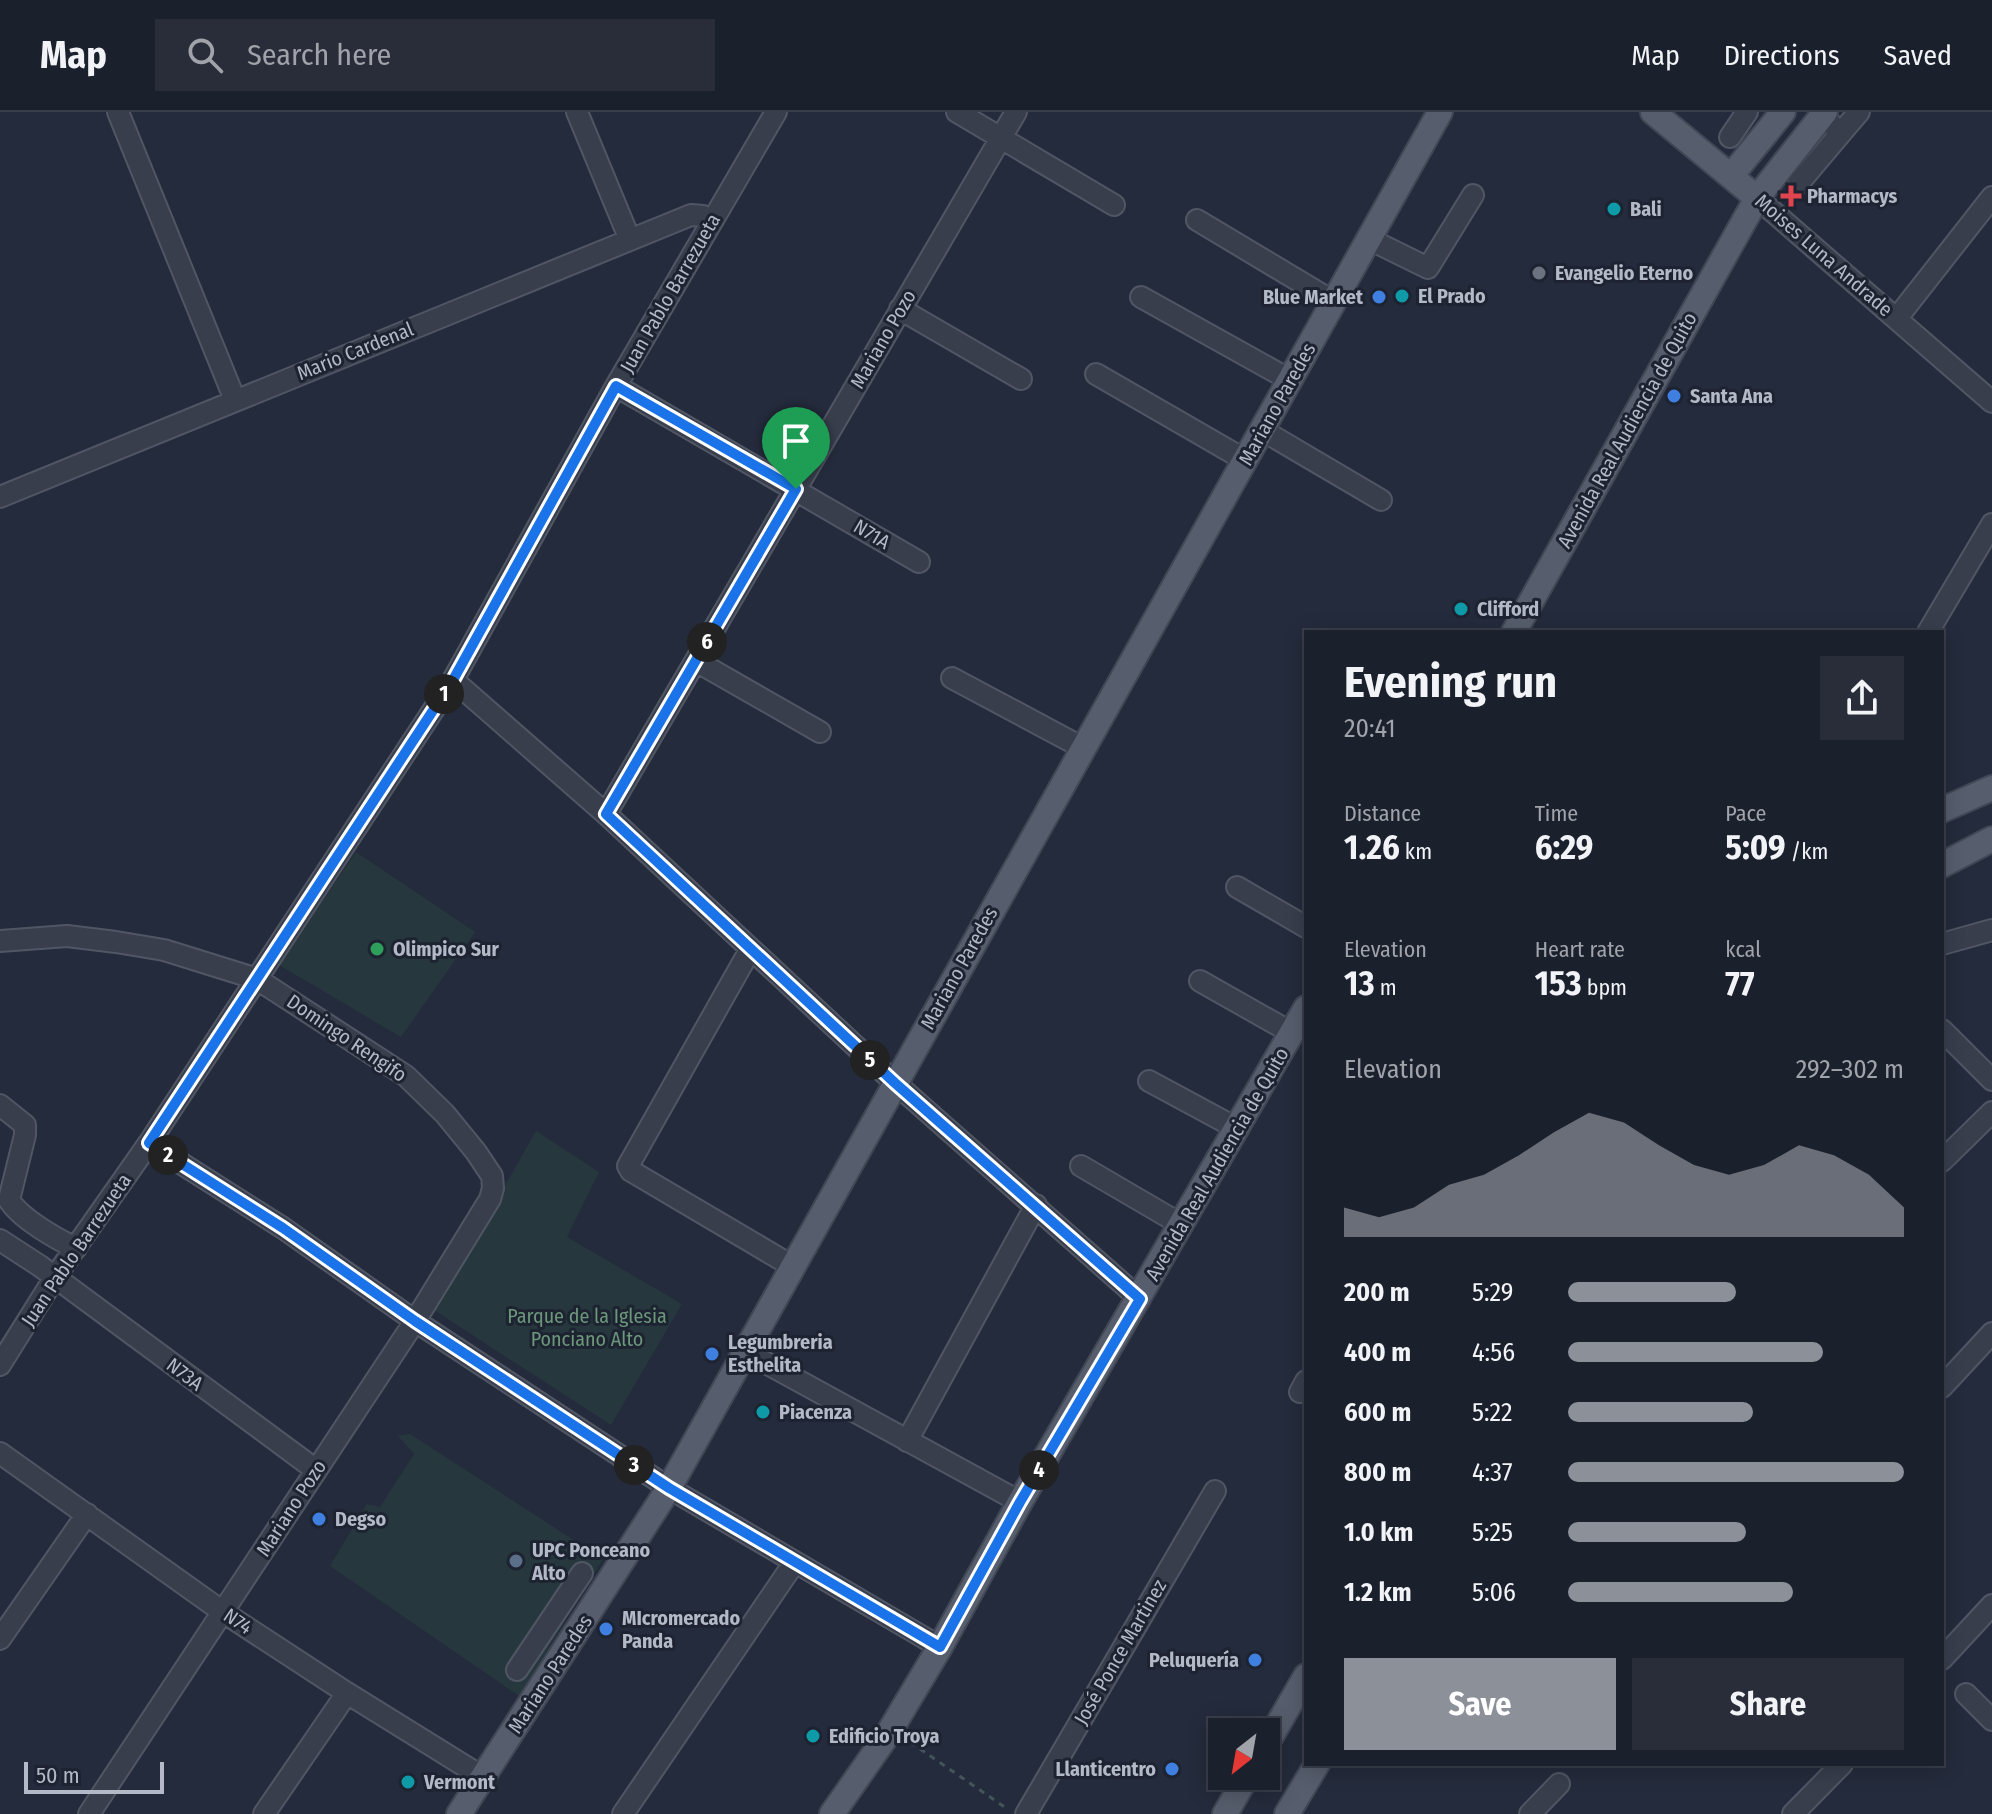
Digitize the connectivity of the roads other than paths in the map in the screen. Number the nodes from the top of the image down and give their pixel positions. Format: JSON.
{"nodes":[{"id":1,"x":118,"y":112,"type":"edge"},
{"id":2,"x":577,"y":112,"type":"edge"},
{"id":3,"x":776,"y":112,"type":"edge"},
{"id":4,"x":957,"y":112,"type":"edge"},
{"id":5,"x":1016,"y":112,"type":"edge"},
{"id":6,"x":1440,"y":112,"type":"edge"},
{"id":7,"x":1653,"y":112,"type":"edge"},
{"id":8,"x":1747,"y":112,"type":"edge"},
{"id":9,"x":1859,"y":112,"type":"edge"},
{"id":10,"x":1824,"y":114,"type":"edge"},
{"id":11,"x":1773,"y":115,"type":"edge"},
{"id":12,"x":1841,"y":133,"type":"junction"},
{"id":13,"x":1001,"y":137,"type":"junction"},
{"id":14,"x":1730,"y":137,"type":"dead end"},
{"id":15,"x":1731,"y":176,"type":"junction"},
{"id":16,"x":1798,"y":184,"type":"dead end"},
{"id":17,"x":1473,"y":195,"type":"dead end"},
{"id":18,"x":1992,"y":197,"type":"edge"},
{"id":19,"x":1757,"y":198,"type":"junction"},
{"id":20,"x":1114,"y":205,"type":"dead end"},
{"id":21,"x":1197,"y":220,"type":"dead end"},
{"id":22,"x":711,"y":221,"type":"junction"},
{"id":23,"x":1369,"y":239,"type":"junction"},
{"id":24,"x":630,"y":240,"type":"junction"},
{"id":25,"x":1141,"y":297,"type":"dead end"},
{"id":26,"x":1334,"y":302,"type":"junction"},
{"id":27,"x":900,"y":309,"type":"junction"},
{"id":28,"x":1897,"y":318,"type":"junction"},
{"id":29,"x":1096,"y":374,"type":"dead end"},
{"id":30,"x":1286,"y":378,"type":"junction"},
{"id":31,"x":1021,"y":379,"type":"dead end"},
{"id":32,"x":616,"y":386,"type":"junction"},
{"id":33,"x":235,"y":400,"type":"junction"},
{"id":34,"x":1992,"y":402,"type":"edge"},
{"id":35,"x":1262,"y":430,"type":"junction"},
{"id":36,"x":1245,"y":460,"type":"junction"},
{"id":37,"x":796,"y":489,"type":"junction"},
{"id":38,"x":0,"y":497,"type":"edge"},
{"id":39,"x":1381,"y":500,"type":"dead end"},
{"id":40,"x":1992,"y":524,"type":"edge"},
{"id":41,"x":919,"y":562,"type":"dead end"},
{"id":42,"x":1515,"y":630,"type":"edge"},
{"id":43,"x":1929,"y":630,"type":"edge"},
{"id":44,"x":696,"y":661,"type":"junction"},
{"id":45,"x":952,"y":678,"type":"dead end"},
{"id":46,"x":453,"y":680,"type":"junction"},
{"id":47,"x":820,"y":732,"type":"dead end"},
{"id":48,"x":1083,"y":748,"type":"junction"},
{"id":49,"x":1992,"y":788,"type":"edge"},
{"id":50,"x":1944,"y":809,"type":"edge"},
{"id":51,"x":606,"y":814,"type":"junction"},
{"id":52,"x":1992,"y":839,"type":"edge"},
{"id":53,"x":1944,"y":864,"type":"edge"},
{"id":54,"x":1237,"y":887,"type":"dead end"},
{"id":55,"x":1304,"y":926,"type":"edge"},
{"id":56,"x":1992,"y":930,"type":"edge"},
{"id":57,"x":0,"y":941,"type":"edge"},
{"id":58,"x":1944,"y":943,"type":"edge"},
{"id":59,"x":750,"y":950,"type":"junction"},
{"id":60,"x":257,"y":979,"type":"junction"},
{"id":61,"x":1200,"y":981,"type":"dead end"},
{"id":62,"x":1304,"y":1012,"type":"edge"},
{"id":63,"x":1944,"y":1032,"type":"edge"},
{"id":64,"x":1292,"y":1033,"type":"junction"},
{"id":65,"x":1992,"y":1080,"type":"edge"},
{"id":66,"x":1149,"y":1081,"type":"dead end"},
{"id":67,"x":895,"y":1083,"type":"junction"},
{"id":68,"x":0,"y":1105,"type":"edge"},
{"id":69,"x":1992,"y":1112,"type":"edge"},
{"id":70,"x":1238,"y":1129,"type":"junction"},
{"id":71,"x":149,"y":1143,"type":"junction"},
{"id":72,"x":1944,"y":1159,"type":"edge"},
{"id":73,"x":1081,"y":1166,"type":"dead end"},
{"id":74,"x":490,"y":1199,"type":"joint"},
{"id":75,"x":1036,"y":1205,"type":"junction"},
{"id":76,"x":1182,"y":1225,"type":"junction"},
{"id":77,"x":0,"y":1240,"type":"edge"},
{"id":78,"x":76,"y":1248,"type":"junction"},
{"id":79,"x":792,"y":1266,"type":"junction"},
{"id":80,"x":55,"y":1277,"type":"junction"},
{"id":81,"x":1140,"y":1299,"type":"junction"},
{"id":82,"x":415,"y":1321,"type":"junction"},
{"id":83,"x":1992,"y":1333,"type":"edge"},
{"id":84,"x":746,"y":1352,"type":"junction"},
{"id":85,"x":0,"y":1365,"type":"edge"},
{"id":86,"x":1944,"y":1385,"type":"edge"},
{"id":87,"x":907,"y":1441,"type":"junction"},
{"id":88,"x":0,"y":1453,"type":"edge"},
{"id":89,"x":316,"y":1470,"type":"junction"},
{"id":90,"x":669,"y":1488,"type":"junction"},
{"id":91,"x":1215,"y":1491,"type":"dead end"},
{"id":92,"x":1020,"y":1502,"type":"junction"},
{"id":93,"x":87,"y":1514,"type":"junction"},
{"id":94,"x":794,"y":1563,"type":"junction"},
{"id":95,"x":582,"y":1573,"type":"dead end"},
{"id":96,"x":1992,"y":1605,"type":"edge"},
{"id":97,"x":223,"y":1612,"type":"junction"},
{"id":98,"x":553,"y":1619,"type":"junction"},
{"id":99,"x":576,"y":1634,"type":"junction"},
{"id":100,"x":0,"y":1639,"type":"edge"},
{"id":101,"x":940,"y":1647,"type":"junction"},
{"id":102,"x":1944,"y":1657,"type":"edge"},
{"id":103,"x":517,"y":1670,"type":"dead end"},
{"id":104,"x":1304,"y":1679,"type":"edge"},
{"id":105,"x":347,"y":1693,"type":"junction"},
{"id":106,"x":1966,"y":1694,"type":"dead end"},
{"id":107,"x":1992,"y":1720,"type":"edge"},
{"id":108,"x":1280,"y":1721,"type":"edge"},
{"id":109,"x":1316,"y":1766,"type":"edge"},
{"id":110,"x":1840,"y":1766,"type":"edge"},
{"id":111,"x":484,"y":1778,"type":"junction"},
{"id":112,"x":1559,"y":1784,"type":"dead end"},
{"id":113,"x":1239,"y":1790,"type":"edge"},
{"id":114,"x":89,"y":1814,"type":"edge"},
{"id":115,"x":264,"y":1814,"type":"edge"},
{"id":116,"x":459,"y":1814,"type":"edge"},
{"id":117,"x":623,"y":1814,"type":"edge"},
{"id":118,"x":832,"y":1814,"type":"edge"},
{"id":119,"x":1026,"y":1814,"type":"edge"},
{"id":120,"x":1225,"y":1814,"type":"edge"},
{"id":121,"x":1287,"y":1814,"type":"edge"},
{"id":122,"x":1530,"y":1814,"type":"edge"},
{"id":123,"x":1793,"y":1814,"type":"edge"}],
"edges":[{"from":1,"to":33,"type":"street"},
{"from":2,"to":24,"type":"street"},
{"from":3,"to":22,"type":"street","name":"Juan Pablo Barrezueta"},
{"from":4,"to":13,"type":"street"},
{"from":5,"to":13,"type":"street","name":"Mariano Pozo"},
{"from":6,"to":23,"type":"main road","name":"Mariano Paredes"},
{"from":7,"to":15,"type":"main road","name":"Moises Luna Andrade"},
{"from":8,"to":14,"type":"street"},
{"from":9,"to":12,"type":"street"},
{"from":10,"to":12,"type":"street"},
{"from":10,"to":19,"type":"main road","name":"Avenida Real Audiencia de Quito"},
{"from":11,"to":15,"type":"main road"},
{"from":12,"to":16,"type":"street"},
{"from":13,"to":20,"type":"street"},
{"from":13,"to":27,"type":"street","name":"Mariano Pozo"},
{"from":15,"to":19,"type":"main road","name":"Moises Luna Andrade"},
{"from":17,"to":23,"type":"street"},
{"from":18,"to":28,"type":"street"},
{"from":19,"to":28,"type":"street","name":"Moises Luna Andrade"},
{"from":19,"to":42,"type":"main road","name":"Avenida Real Audiencia de Quito"},
{"from":21,"to":26,"type":"street"},
{"from":22,"to":24,"type":"street","name":"Mario Cardenal"},
{"from":22,"to":32,"type":"street","name":"Juan Pablo Barrezueta"},
{"from":23,"to":26,"type":"main road","name":"Mariano Paredes"},
{"from":24,"to":33,"type":"street","name":"Mario Cardenal"},
{"from":25,"to":30,"type":"street"},
{"from":26,"to":30,"type":"main road","name":"Mariano Paredes"},
{"from":27,"to":31,"type":"street"},
{"from":27,"to":37,"type":"street","name":"Mariano Pozo"},
{"from":28,"to":34,"type":"street","name":"Moises Luna Andrade"},
{"from":29,"to":36,"type":"street"},
{"from":30,"to":35,"type":"main road","name":"Mariano Paredes"},
{"from":32,"to":37,"type":"street","name":"N71A"},
{"from":32,"to":46,"type":"street","name":"Juan Pablo Barrezueta"},
{"from":33,"to":38,"type":"street","name":"Mario Cardenal"},
{"from":35,"to":36,"type":"main road","name":"Mariano Paredes"},
{"from":35,"to":39,"type":"street"},
{"from":36,"to":48,"type":"main road","name":"Mariano Paredes"},
{"from":37,"to":41,"type":"street","name":"N71A"},
{"from":37,"to":44,"type":"street","name":"Mariano Pozo"},
{"from":40,"to":43,"type":"street"},
{"from":44,"to":47,"type":"street"},
{"from":44,"to":51,"type":"street","name":"Mariano Pozo"},
{"from":45,"to":48,"type":"street"},
{"from":46,"to":51,"type":"street"},
{"from":46,"to":60,"type":"street","name":"Juan Pablo Barrezueta"},
{"from":48,"to":67,"type":"main road","name":"Mariano Paredes"},
{"from":49,"to":50,"type":"main road"},
{"from":51,"to":59,"type":"street"},
{"from":52,"to":53,"type":"main road"},
{"from":54,"to":55,"type":"street"},
{"from":56,"to":58,"type":"street"},
{"from":57,"to":60,"type":"street","name":"Domingo Rengifo"},
{"from":59,"to":67,"type":"street"},
{"from":59,"to":79,"type":"street"},
{"from":60,"to":71,"type":"street","name":"Juan Pablo Barrezueta"},
{"from":60,"to":74,"type":"street","name":"Domingo Rengifo"},
{"from":61,"to":64,"type":"street"},
{"from":62,"to":64,"type":"main road","name":"Avenida Real Audiencia de Quito"},
{"from":63,"to":65,"type":"street"},
{"from":64,"to":70,"type":"main road","name":"Avenida Real Audiencia de Quito"},
{"from":66,"to":70,"type":"street"},
{"from":67,"to":75,"type":"street"},
{"from":67,"to":79,"type":"main road","name":"Mariano Paredes"},
{"from":68,"to":78,"type":"street"},
{"from":69,"to":72,"type":"street"},
{"from":70,"to":76,"type":"main road","name":"Avenida Real Audiencia de Quito"},
{"from":71,"to":78,"type":"street","name":"Juan Pablo Barrezueta"},
{"from":71,"to":82,"type":"street"},
{"from":73,"to":76,"type":"street"},
{"from":74,"to":82,"type":"street","name":"Mariano Pozo"},
{"from":75,"to":81,"type":"street"},
{"from":75,"to":87,"type":"street"},
{"from":76,"to":81,"type":"main road","name":"Avenida Real Audiencia de Quito"},
{"from":77,"to":80,"type":"street","name":"N73A"},
{"from":78,"to":80,"type":"street","name":"Juan Pablo Barrezueta"},
{"from":79,"to":84,"type":"main road","name":"Mariano Paredes"},
{"from":80,"to":85,"type":"street","name":"Juan Pablo Barrezueta"},
{"from":80,"to":89,"type":"street","name":"N73A"},
{"from":81,"to":92,"type":"main road","name":"Avenida Real Audiencia de Quito"},
{"from":82,"to":89,"type":"street","name":"Mariano Pozo"},
{"from":82,"to":90,"type":"street"},
{"from":83,"to":86,"type":"street"},
{"from":84,"to":87,"type":"street"},
{"from":84,"to":90,"type":"main road","name":"Mariano Paredes"},
{"from":87,"to":92,"type":"street"},
{"from":88,"to":93,"type":"street","name":"N74"},
{"from":89,"to":97,"type":"street","name":"Mariano Pozo"},
{"from":90,"to":94,"type":"street"},
{"from":90,"to":99,"type":"main road","name":"Mariano Paredes"},
{"from":91,"to":119,"type":"street","name":"José Ponce Martinez"},
{"from":92,"to":101,"type":"main road","name":"Avenida Real Audiencia de Quito"},
{"from":93,"to":97,"type":"street","name":"N74"},
{"from":93,"to":100,"type":"street"},
{"from":94,"to":101,"type":"street"},
{"from":94,"to":117,"type":"street"},
{"from":95,"to":98,"type":"street"},
{"from":96,"to":102,"type":"street"},
{"from":97,"to":105,"type":"street","name":"N74"},
{"from":97,"to":114,"type":"street","name":"Mariano Pozo"},
{"from":98,"to":99,"type":"street"},
{"from":98,"to":103,"type":"street"},
{"from":99,"to":111,"type":"main road","name":"Mariano Paredes"},
{"from":101,"to":118,"type":"main road","name":"Avenida Real Audiencia de Quito"},
{"from":104,"to":108,"type":"main road"},
{"from":105,"to":111,"type":"street","name":"N74"},
{"from":105,"to":115,"type":"street"},
{"from":106,"to":107,"type":"street"},
{"from":109,"to":121,"type":"main road"},
{"from":110,"to":123,"type":"street"},
{"from":111,"to":116,"type":"main road","name":"Mariano Paredes"},
{"from":112,"to":122,"type":"street"},
{"from":113,"to":120,"type":"main road"}]}
